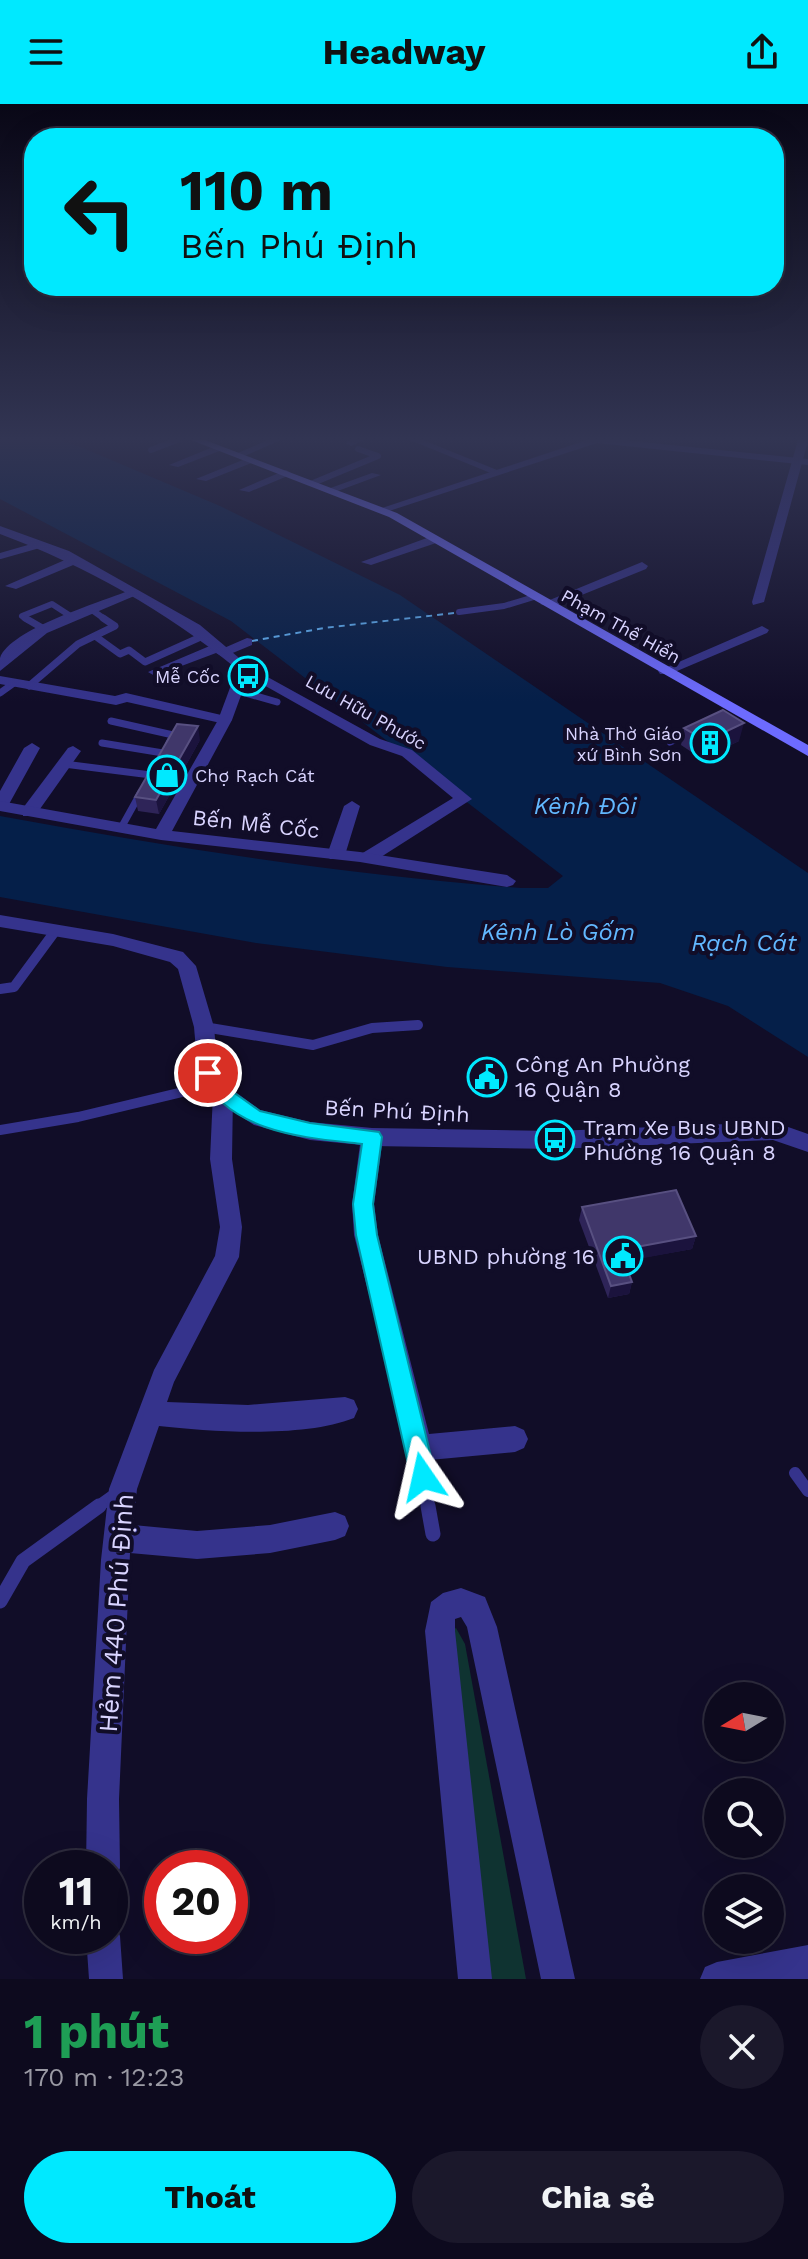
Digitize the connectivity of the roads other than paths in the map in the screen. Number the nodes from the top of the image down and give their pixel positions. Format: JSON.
{"nodes":[{"id":1,"x":414,"y":528,"type":"edge"},
{"id":2,"x":782,"y":528,"type":"edge"},
{"id":3,"x":2,"y":532,"type":"edge"},
{"id":4,"x":435,"y":539,"type":"junction"},
{"id":5,"x":39,"y":545,"type":"junction"},
{"id":6,"x":0,"y":556,"type":"edge"},
{"id":7,"x":74,"y":560,"type":"junction"},
{"id":8,"x":367,"y":562,"type":"dead end"},
{"id":9,"x":642,"y":566,"type":"dead end"},
{"id":10,"x":11,"y":586,"type":"dead end"},
{"id":11,"x":133,"y":594,"type":"junction"},
{"id":12,"x":540,"y":600,"type":"junction"},
{"id":13,"x":758,"y":602,"type":"dead end"},
{"id":14,"x":92,"y":610,"type":"junction"},
{"id":15,"x":459,"y":612,"type":"dead end"},
{"id":16,"x":72,"y":617,"type":"junction"},
{"id":17,"x":44,"y":629,"type":"junction"},
{"id":18,"x":762,"y":630,"type":"dead end"},
{"id":19,"x":205,"y":635,"type":"junction"},
{"id":20,"x":95,"y":636,"type":"junction"},
{"id":21,"x":247,"y":642,"type":"dead end"},
{"id":22,"x":220,"y":650,"type":"junction"},
{"id":23,"x":2,"y":660,"type":"edge"},
{"id":24,"x":244,"y":668,"type":"junction"},
{"id":25,"x":665,"y":671,"type":"junction"},
{"id":26,"x":155,"y":672,"type":"dead end"},
{"id":27,"x":14,"y":683,"type":"edge"},
{"id":28,"x":235,"y":690,"type":"junction"},
{"id":29,"x":0,"y":693,"type":"edge"},
{"id":30,"x":277,"y":702,"type":"dead end"},
{"id":31,"x":225,"y":720,"type":"junction"},
{"id":32,"x":111,"y":721,"type":"dead end"},
{"id":33,"x":698,"y":729,"type":"edge"},
{"id":34,"x":670,"y":742,"type":"dead end"},
{"id":35,"x":102,"y":743,"type":"dead end"},
{"id":36,"x":32,"y":748,"type":"dead end"},
{"id":37,"x":808,"y":751,"type":"edge"},
{"id":38,"x":163,"y":753,"type":"junction"},
{"id":39,"x":68,"y":757,"type":"joint"},
{"id":40,"x":151,"y":775,"type":"junction"},
{"id":41,"x":0,"y":806,"type":"edge"},
{"id":42,"x":352,"y":806,"type":"dead end"},
{"id":43,"x":29,"y":812,"type":"junction"},
{"id":44,"x":121,"y":828,"type":"junction"},
{"id":45,"x":161,"y":835,"type":"junction"},
{"id":46,"x":336,"y":855,"type":"junction"},
{"id":47,"x":367,"y":858,"type":"junction"},
{"id":48,"x":507,"y":881,"type":"dead end"},
{"id":49,"x":0,"y":921,"type":"edge"},
{"id":50,"x":56,"y":930,"type":"junction"},
{"id":51,"x":0,"y":989,"type":"edge"},
{"id":52,"x":418,"y":1025,"type":"dead end"},
{"id":53,"x":204,"y":1027,"type":"junction"},
{"id":54,"x":219,"y":1089,"type":"junction"},
{"id":55,"x":0,"y":1131,"type":"edge"},
{"id":56,"x":372,"y":1137,"type":"junction"},
{"id":57,"x":808,"y":1143,"type":"edge"},
{"id":58,"x":345,"y":1409,"type":"dead end"},
{"id":59,"x":150,"y":1412,"type":"junction"},
{"id":60,"x":515,"y":1439,"type":"dead end"},
{"id":61,"x":419,"y":1448,"type":"junction"},
{"id":62,"x":795,"y":1473,"type":"dead end"},
{"id":63,"x":123,"y":1489,"type":"junction"},
{"id":64,"x":808,"y":1491,"type":"edge"},
{"id":65,"x":335,"y":1526,"type":"dead end"},
{"id":66,"x":433,"y":1534,"type":"dead end"},
{"id":67,"x":117,"y":1538,"type":"junction"},
{"id":68,"x":0,"y":1601,"type":"edge"},
{"id":69,"x":103,"y":1850,"type":"edge"},
{"id":70,"x":104,"y":1954,"type":"edge"},
{"id":71,"x":808,"y":1962,"type":"edge"},
{"id":72,"x":106,"y":1979,"type":"edge"},
{"id":73,"x":475,"y":1979,"type":"edge"},
{"id":74,"x":558,"y":1979,"type":"edge"},
{"id":75,"x":717,"y":1979,"type":"edge"}],
"edges":[{"from":1,"to":4,"type":"main road","name":"Phạm Thế Hiển"},
{"from":2,"to":13,"type":"street"},
{"from":3,"to":5,"type":"street","name":"Lưu Hữu Phước"},
{"from":4,"to":8,"type":"street"},
{"from":4,"to":12,"type":"main road","name":"Phạm Thế Hiển"},
{"from":5,"to":6,"type":"lane"},
{"from":5,"to":7,"type":"street","name":"Lưu Hữu Phước"},
{"from":7,"to":10,"type":"street"},
{"from":7,"to":11,"type":"street","name":"Lưu Hữu Phước"},
{"from":9,"to":12,"type":"street"},
{"from":11,"to":14,"type":"street"},
{"from":11,"to":19,"type":"street","name":"Lưu Hữu Phước"},
{"from":12,"to":15,"type":"lane"},
{"from":12,"to":25,"type":"main road","name":"Phạm Thế Hiển"},
{"from":14,"to":16,"type":"street"},
{"from":14,"to":20,"type":"lane"},
{"from":16,"to":17,"type":"street"},
{"from":16,"to":17,"type":"lane"},
{"from":17,"to":23,"type":"street"},
{"from":18,"to":25,"type":"street"},
{"from":19,"to":20,"type":"lane"},
{"from":19,"to":22,"type":"street","name":"Lưu Hữu Phước"},
{"from":20,"to":27,"type":"lane"},
{"from":21,"to":22,"type":"street"},
{"from":22,"to":24,"type":"street","name":"Lưu Hữu Phước"},
{"from":22,"to":26,"type":"street"},
{"from":24,"to":28,"type":"street"},
{"from":24,"to":47,"type":"street","name":"Lưu Hữu Phước"},
{"from":25,"to":37,"type":"main road","name":"Phạm Thế Hiển"},
{"from":27,"to":29,"type":"lane"},
{"from":27,"to":31,"type":"street"},
{"from":28,"to":30,"type":"lane"},
{"from":28,"to":31,"type":"street"},
{"from":31,"to":45,"type":"street"},
{"from":32,"to":38,"type":"lane"},
{"from":33,"to":34,"type":"lane"},
{"from":35,"to":38,"type":"lane"},
{"from":36,"to":41,"type":"street"},
{"from":38,"to":40,"type":"lane"},
{"from":39,"to":40,"type":"lane"},
{"from":39,"to":43,"type":"street"},
{"from":40,"to":44,"type":"lane"},
{"from":41,"to":43,"type":"street","name":"Bến Mễ Cốc"},
{"from":42,"to":46,"type":"street"},
{"from":43,"to":44,"type":"street","name":"Bến Mễ Cốc"},
{"from":44,"to":45,"type":"street","name":"Bến Mễ Cốc"},
{"from":45,"to":46,"type":"street","name":"Bến Mễ Cốc"},
{"from":46,"to":47,"type":"street","name":"Bến Mễ Cốc"},
{"from":47,"to":48,"type":"street","name":"Bến Mễ Cốc"},
{"from":49,"to":50,"type":"street"},
{"from":50,"to":51,"type":"lane"},
{"from":50,"to":53,"type":"street"},
{"from":52,"to":53,"type":"lane"},
{"from":53,"to":54,"type":"street"},
{"from":54,"to":55,"type":"lane"},
{"from":54,"to":56,"type":"street","name":"Bến Phú Định"},
{"from":54,"to":59,"type":"street","name":"Hẻm 440 Phú Định"},
{"from":56,"to":57,"type":"street","name":"Bến Phú Định"},
{"from":56,"to":61,"type":"street"},
{"from":58,"to":59,"type":"street"},
{"from":59,"to":63,"type":"street","name":"Hẻm 440 Phú Định"},
{"from":60,"to":61,"type":"street"},
{"from":61,"to":66,"type":"lane"},
{"from":62,"to":64,"type":"lane"},
{"from":63,"to":67,"type":"street","name":"Hẻm 440 Phú Định"},
{"from":63,"to":68,"type":"lane"},
{"from":65,"to":67,"type":"street"},
{"from":67,"to":69,"type":"street","name":"Hẻm 440 Phú Định"},
{"from":70,"to":72,"type":"street"},
{"from":71,"to":75,"type":"street"},
{"from":73,"to":74,"type":"street"}]}
